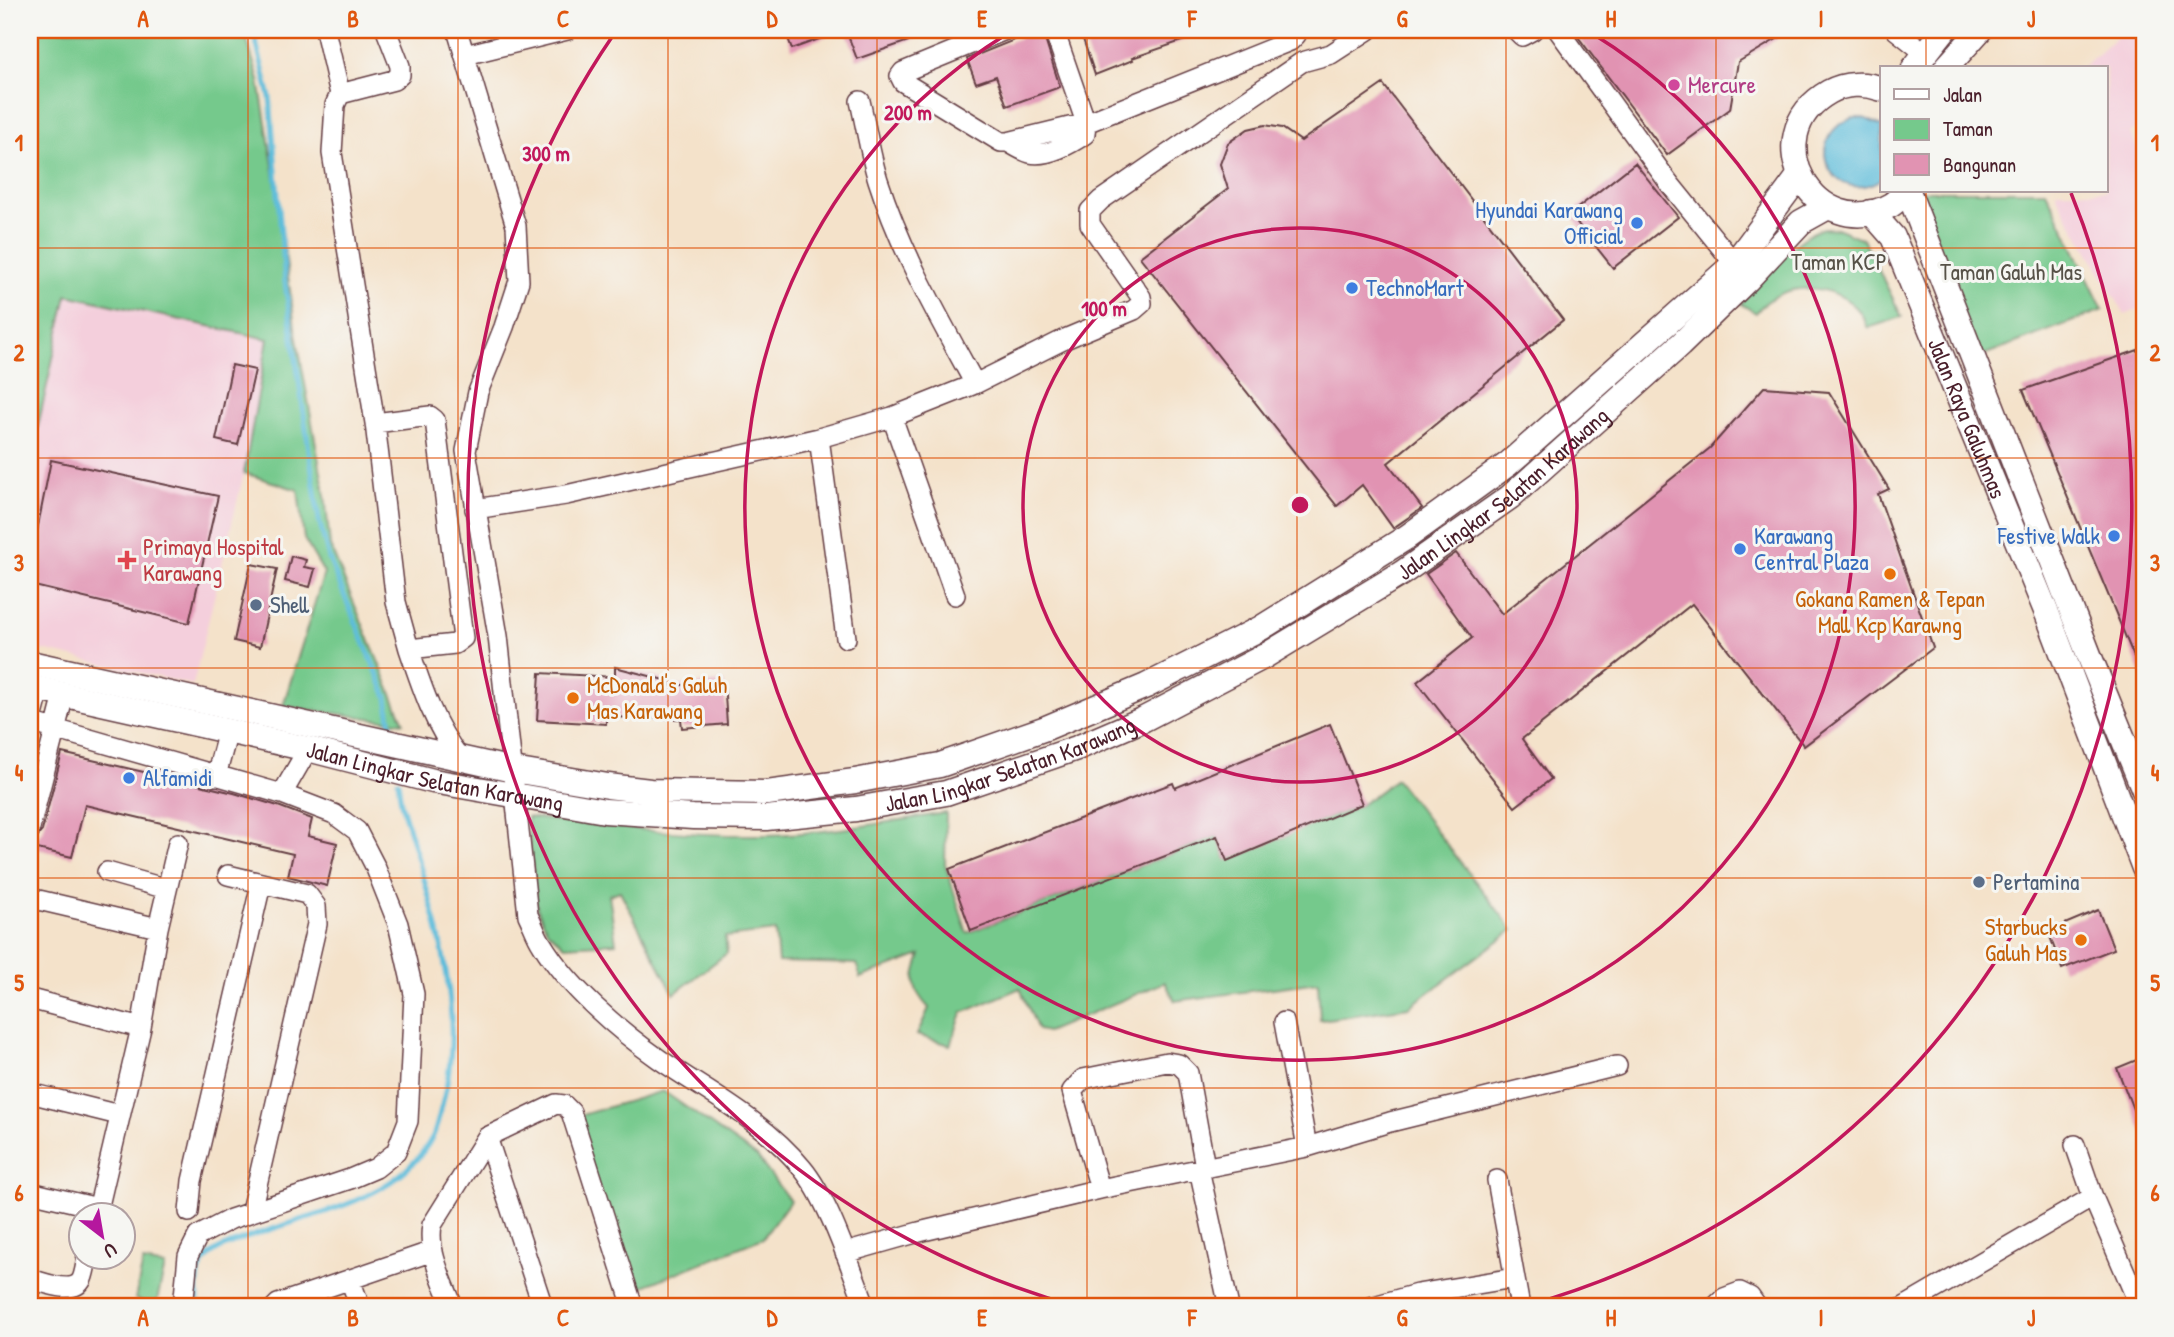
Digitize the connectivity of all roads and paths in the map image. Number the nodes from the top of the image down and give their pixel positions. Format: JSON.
{"nodes":[{"id":1,"x":325,"y":30,"type":"edge"},
{"id":2,"x":386,"y":30,"type":"edge"},
{"id":3,"x":457,"y":30,"type":"edge"},
{"id":4,"x":567,"y":30,"type":"edge"},
{"id":5,"x":1005,"y":30,"type":"edge"},
{"id":6,"x":1054,"y":30,"type":"edge"},
{"id":7,"x":1296,"y":30,"type":"edge"},
{"id":8,"x":1368,"y":30,"type":"edge"},
{"id":9,"x":1516,"y":30,"type":"edge"},
{"id":10,"x":1533,"y":30,"type":"edge"},
{"id":11,"x":1558,"y":30,"type":"edge"},
{"id":12,"x":1896,"y":30,"type":"edge"},
{"id":13,"x":1944,"y":30,"type":"edge"},
{"id":14,"x":1980,"y":30,"type":"edge"},
{"id":15,"x":465,"y":55,"type":"junction"},
{"id":16,"x":1919,"y":61,"type":"edge"},
{"id":17,"x":1948,"y":66,"type":"edge"},
{"id":18,"x":1880,"y":88,"type":"edge"},
{"id":19,"x":340,"y":94,"type":"junction"},
{"id":20,"x":860,"y":101,"type":"dead end"},
{"id":21,"x":1086,"y":123,"type":"junction"},
{"id":22,"x":1799,"y":176,"type":"junction"},
{"id":23,"x":1907,"y":192,"type":"edge"},
{"id":24,"x":1908,"y":192,"type":"edge"},
{"id":25,"x":1828,"y":207,"type":"junction"},
{"id":26,"x":1871,"y":212,"type":"junction"},
{"id":27,"x":1919,"y":220,"type":"junction"},
{"id":28,"x":1893,"y":237,"type":"junction"},
{"id":29,"x":1741,"y":272,"type":"junction"},
{"id":30,"x":975,"y":384,"type":"junction"},
{"id":31,"x":892,"y":417,"type":"junction"},
{"id":32,"x":375,"y":423,"type":"junction"},
{"id":33,"x":819,"y":438,"type":"junction"},
{"id":34,"x":475,"y":509,"type":"junction"},
{"id":35,"x":955,"y":595,"type":"dead end"},
{"id":36,"x":846,"y":638,"type":"dead end"},
{"id":37,"x":409,"y":649,"type":"junction"},
{"id":38,"x":30,"y":663,"type":"edge"},
{"id":39,"x":35,"y":688,"type":"edge"},
{"id":40,"x":64,"y":695,"type":"junction"},
{"id":41,"x":30,"y":723,"type":"edge"},
{"id":42,"x":56,"y":728,"type":"junction"},
{"id":43,"x":228,"y":732,"type":"junction"},
{"id":44,"x":354,"y":748,"type":"junction"},
{"id":45,"x":308,"y":749,"type":"junction"},
{"id":46,"x":459,"y":757,"type":"junction"},
{"id":47,"x":513,"y":770,"type":"junction"},
{"id":48,"x":216,"y":776,"type":"junction"},
{"id":49,"x":2144,"y":790,"type":"edge"},
{"id":50,"x":282,"y":794,"type":"junction"},
{"id":51,"x":516,"y":797,"type":"junction"},
{"id":52,"x":30,"y":828,"type":"edge"},
{"id":53,"x":178,"y":843,"type":"dead end"},
{"id":54,"x":2144,"y":868,"type":"edge"},
{"id":55,"x":107,"y":872,"type":"dead end"},
{"id":56,"x":228,"y":875,"type":"dead end"},
{"id":57,"x":261,"y":884,"type":"junction"},
{"id":58,"x":167,"y":889,"type":"junction"},
{"id":59,"x":31,"y":902,"type":"edge"},
{"id":60,"x":158,"y":928,"type":"junction"},
{"id":61,"x":30,"y":999,"type":"edge"},
{"id":62,"x":1284,"y":1022,"type":"dead end"},
{"id":63,"x":141,"y":1028,"type":"junction"},
{"id":64,"x":1617,"y":1066,"type":"dead end"},
{"id":65,"x":30,"y":1093,"type":"edge"},
{"id":66,"x":119,"y":1115,"type":"junction"},
{"id":67,"x":487,"y":1137,"type":"junction"},
{"id":68,"x":2075,"y":1145,"type":"dead end"},
{"id":69,"x":1307,"y":1147,"type":"junction"},
{"id":70,"x":1202,"y":1168,"type":"junction"},
{"id":71,"x":1497,"y":1180,"type":"dead end"},
{"id":72,"x":1100,"y":1189,"type":"junction"},
{"id":73,"x":30,"y":1192,"type":"edge"},
{"id":74,"x":2093,"y":1197,"type":"junction"},
{"id":75,"x":100,"y":1200,"type":"edge"},
{"id":76,"x":66,"y":1202,"type":"edge"},
{"id":77,"x":251,"y":1211,"type":"junction"},
{"id":78,"x":189,"y":1212,"type":"dead end"},
{"id":79,"x":433,"y":1251,"type":"junction"},
{"id":80,"x":845,"y":1253,"type":"junction"},
{"id":81,"x":84,"y":1270,"type":"edge"},
{"id":82,"x":1514,"y":1278,"type":"junction"},
{"id":83,"x":30,"y":1279,"type":"edge"},
{"id":84,"x":350,"y":1279,"type":"junction"},
{"id":85,"x":1418,"y":1301,"type":"edge"},
{"id":86,"x":182,"y":1305,"type":"edge"},
{"id":87,"x":275,"y":1307,"type":"edge"},
{"id":88,"x":360,"y":1307,"type":"edge"},
{"id":89,"x":453,"y":1307,"type":"edge"},
{"id":90,"x":543,"y":1307,"type":"edge"},
{"id":91,"x":633,"y":1307,"type":"edge"},
{"id":92,"x":866,"y":1307,"type":"edge"},
{"id":93,"x":1229,"y":1307,"type":"edge"},
{"id":94,"x":1370,"y":1307,"type":"edge"},
{"id":95,"x":1520,"y":1307,"type":"edge"},
{"id":96,"x":1715,"y":1307,"type":"edge"},
{"id":97,"x":1756,"y":1307,"type":"edge"},
{"id":98,"x":1904,"y":1307,"type":"edge"},
{"id":99,"x":2140,"y":1307,"type":"edge"}],
"edges":[{"from":1,"to":19,"type":"street"},
{"from":2,"to":19,"type":"street"},
{"from":3,"to":15,"type":"street"},
{"from":4,"to":15,"type":"street"},
{"from":5,"to":21,"type":"street"},
{"from":6,"to":21,"type":"street"},
{"from":7,"to":21,"type":"street"},
{"from":8,"to":30,"type":"street"},
{"from":9,"to":10,"type":"street"},
{"from":11,"to":29,"type":"street"},
{"from":12,"to":16,"type":"street"},
{"from":13,"to":16,"type":"main road"},
{"from":14,"to":17,"type":"main road"},
{"from":15,"to":34,"type":"street"},
{"from":18,"to":22,"type":"main road"},
{"from":19,"to":32,"type":"street"},
{"from":20,"to":30,"type":"street"},
{"from":22,"to":25,"type":"main road"},
{"from":22,"to":29,"type":"main road","name":"Jalan Lingkar Selatan Karawang"},
{"from":23,"to":26,"type":"main road"},
{"from":24,"to":27,"type":"main road","name":"Jalan Raya Galuhmas"},
{"from":25,"to":26,"type":"main road"},
{"from":25,"to":29,"type":"main road","name":"Jalan Lingkar Selatan Karawang"},
{"from":26,"to":28,"type":"main road","name":"Jalan Raya Galuhmas"},
{"from":27,"to":28,"type":"main road"},
{"from":27,"to":49,"type":"main road","name":"Jalan Raya Galuhmas"},
{"from":28,"to":54,"type":"main road","name":"Jalan Raya Galuhmas"},
{"from":29,"to":47,"type":"main road","name":"Jalan Lingkar Selatan Karawang"},
{"from":29,"to":51,"type":"main road","name":"Jalan Lingkar Selatan Karawang"},
{"from":30,"to":31,"type":"street"},
{"from":31,"to":33,"type":"street"},
{"from":31,"to":35,"type":"street"},
{"from":32,"to":37,"type":"street"},
{"from":32,"to":37,"type":"street"},
{"from":33,"to":34,"type":"street"},
{"from":33,"to":36,"type":"street"},
{"from":34,"to":47,"type":"street"},
{"from":37,"to":46,"type":"street"},
{"from":38,"to":44,"type":"main road","name":"Jalan Lingkar Selatan Karawang"},
{"from":39,"to":40,"type":"main road","name":"Jalan Lingkar Selatan Karawang"},
{"from":39,"to":41,"type":"street"},
{"from":40,"to":42,"type":"street"},
{"from":40,"to":43,"type":"main road","name":"Jalan Lingkar Selatan Karawang"},
{"from":41,"to":42,"type":"street"},
{"from":42,"to":48,"type":"street"},
{"from":42,"to":52,"type":"street"},
{"from":43,"to":45,"type":"main road","name":"Jalan Lingkar Selatan Karawang"},
{"from":43,"to":48,"type":"street"},
{"from":44,"to":45,"type":"main road","name":"Jalan Lingkar Selatan Karawang"},
{"from":44,"to":46,"type":"main road","name":"Jalan Lingkar Selatan Karawang"},
{"from":44,"to":51,"type":"main road","name":"Jalan Lingkar Selatan Karawang"},
{"from":45,"to":50,"type":"street"},
{"from":46,"to":47,"type":"main road","name":"Jalan Lingkar Selatan Karawang"},
{"from":47,"to":51,"type":"street"},
{"from":48,"to":50,"type":"street"},
{"from":50,"to":77,"type":"street"},
{"from":51,"to":80,"type":"street"},
{"from":53,"to":58,"type":"street"},
{"from":55,"to":58,"type":"street"},
{"from":56,"to":57,"type":"street"},
{"from":57,"to":77,"type":"street"},
{"from":57,"to":78,"type":"street"},
{"from":58,"to":60,"type":"street"},
{"from":59,"to":60,"type":"street"},
{"from":60,"to":63,"type":"street"},
{"from":61,"to":63,"type":"street"},
{"from":62,"to":69,"type":"street"},
{"from":63,"to":66,"type":"street"},
{"from":64,"to":69,"type":"street"},
{"from":65,"to":66,"type":"street"},
{"from":66,"to":75,"type":"street"},
{"from":67,"to":79,"type":"street"},
{"from":67,"to":90,"type":"street"},
{"from":67,"to":91,"type":"street"},
{"from":68,"to":74,"type":"street"},
{"from":69,"to":70,"type":"street"},
{"from":70,"to":72,"type":"street"},
{"from":70,"to":72,"type":"street"},
{"from":70,"to":93,"type":"street"},
{"from":71,"to":82,"type":"street"},
{"from":72,"to":80,"type":"street"},
{"from":73,"to":76,"type":"street"},
{"from":74,"to":98,"type":"street"},
{"from":74,"to":99,"type":"street"},
{"from":77,"to":86,"type":"street"},
{"from":79,"to":84,"type":"street"},
{"from":79,"to":89,"type":"street"},
{"from":80,"to":92,"type":"street"},
{"from":81,"to":83,"type":"street"},
{"from":82,"to":85,"type":"street"},
{"from":82,"to":95,"type":"street"},
{"from":84,"to":87,"type":"street"},
{"from":84,"to":88,"type":"street"},
{"from":85,"to":94,"type":"street"},
{"from":96,"to":97,"type":"street"}]}
